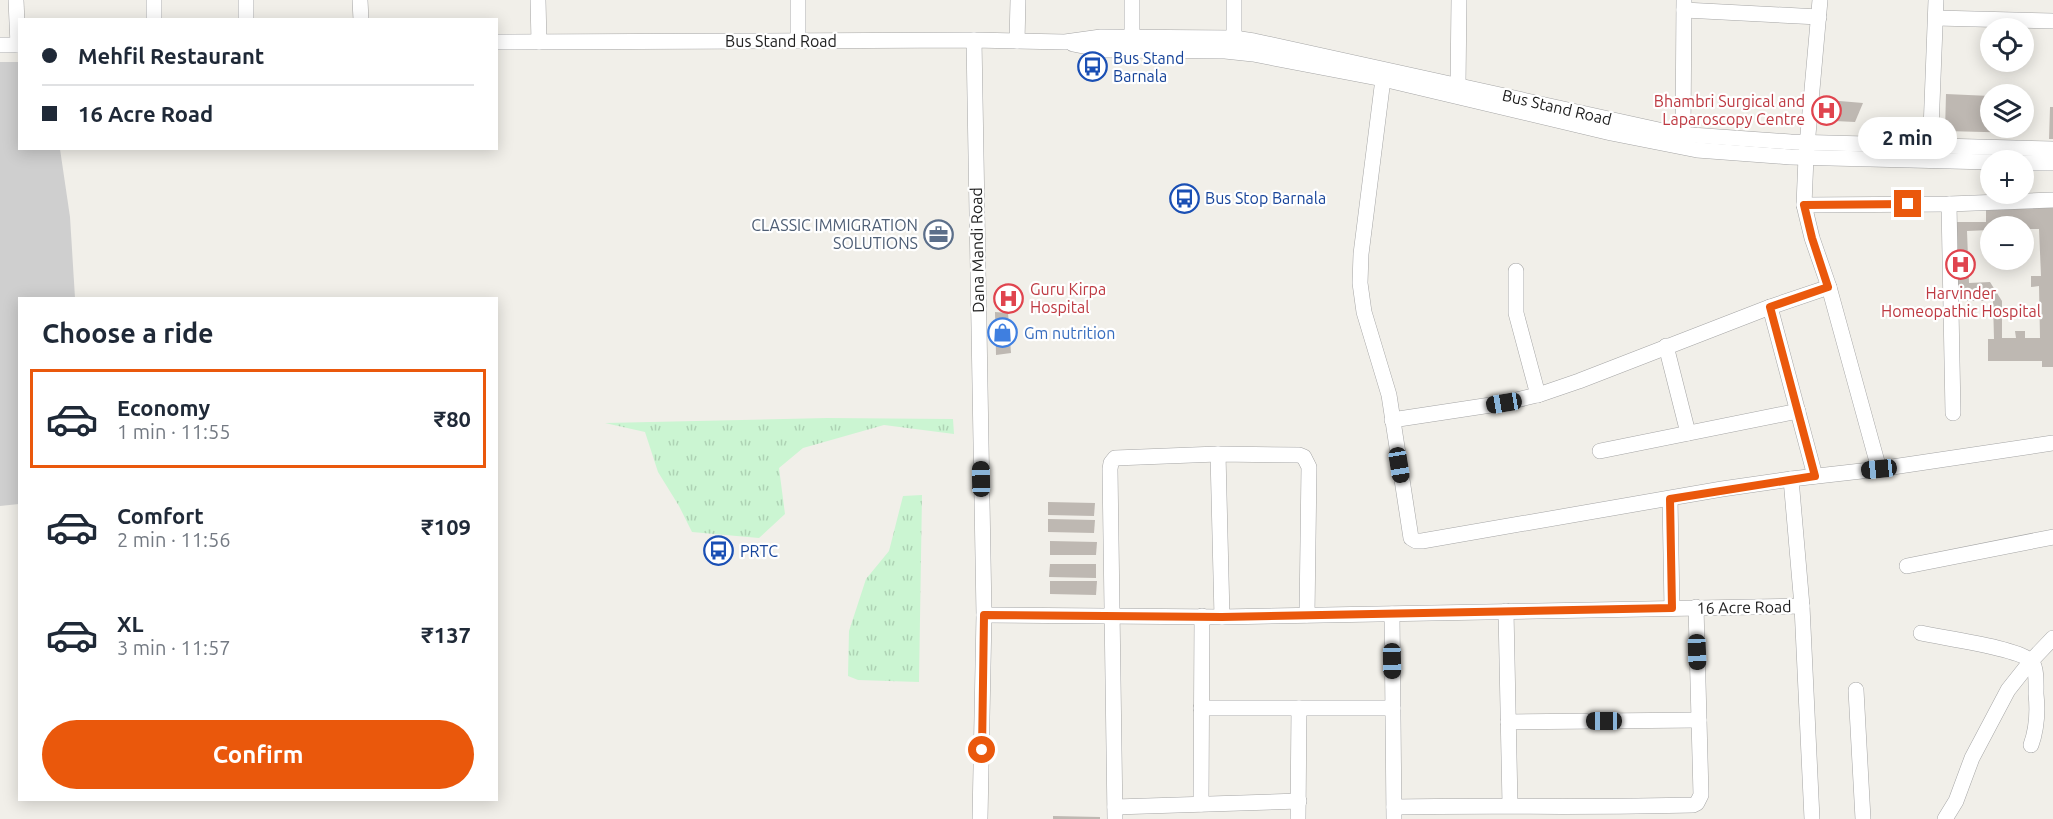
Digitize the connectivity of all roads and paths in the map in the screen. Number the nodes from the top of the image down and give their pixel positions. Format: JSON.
{"nodes":[{"id":1,"x":16,"y":0,"type":"edge"},
{"id":2,"x":154,"y":0,"type":"edge"},
{"id":3,"x":246,"y":0,"type":"edge"},
{"id":4,"x":360,"y":0,"type":"edge"},
{"id":5,"x":538,"y":0,"type":"edge"},
{"id":6,"x":798,"y":0,"type":"edge"},
{"id":7,"x":1018,"y":0,"type":"edge"},
{"id":8,"x":1132,"y":0,"type":"edge"},
{"id":9,"x":1234,"y":0,"type":"edge"},
{"id":10,"x":1459,"y":0,"type":"edge"},
{"id":11,"x":1820,"y":0,"type":"edge"},
{"id":12,"x":1936,"y":0,"type":"edge"},
{"id":13,"x":1684,"y":5,"type":"edge"},
{"id":14,"x":1819,"y":17,"type":"junction"},
{"id":15,"x":154,"y":18,"type":"edge"},
{"id":16,"x":246,"y":18,"type":"edge"},
{"id":17,"x":361,"y":18,"type":"edge"},
{"id":18,"x":1936,"y":18,"type":"junction"},
{"id":19,"x":2053,"y":21,"type":"edge"},
{"id":20,"x":18,"y":30,"type":"edge"},
{"id":21,"x":1132,"y":37,"type":"junction"},
{"id":22,"x":1234,"y":38,"type":"junction"},
{"id":23,"x":974,"y":40,"type":"junction"},
{"id":24,"x":798,"y":41,"type":"junction"},
{"id":25,"x":1017,"y":41,"type":"junction"},
{"id":26,"x":498,"y":42,"type":"edge"},
{"id":27,"x":539,"y":42,"type":"junction"},
{"id":28,"x":1065,"y":42,"type":"junction"},
{"id":29,"x":0,"y":45,"type":"edge"},
{"id":30,"x":18,"y":45,"type":"edge"},
{"id":31,"x":1384,"y":74,"type":"junction"},
{"id":32,"x":1458,"y":85,"type":"junction"},
{"id":33,"x":1683,"y":135,"type":"junction"},
{"id":34,"x":2053,"y":149,"type":"edge"},
{"id":35,"x":1807,"y":150,"type":"junction"},
{"id":36,"x":1930,"y":153,"type":"junction"},
{"id":37,"x":1980,"y":160,"type":"edge"},
{"id":38,"x":2034,"y":163,"type":"edge"},
{"id":39,"x":2053,"y":163,"type":"edge"},
{"id":40,"x":2053,"y":200,"type":"edge"},
{"id":41,"x":1949,"y":204,"type":"junction"},
{"id":42,"x":1804,"y":205,"type":"junction"},
{"id":43,"x":1516,"y":272,"type":"dead end"},
{"id":44,"x":1828,"y":287,"type":"junction"},
{"id":45,"x":1770,"y":307,"type":"junction"},
{"id":46,"x":1666,"y":346,"type":"junction"},
{"id":47,"x":1538,"y":395,"type":"junction"},
{"id":48,"x":1798,"y":411,"type":"junction"},
{"id":49,"x":1953,"y":413,"type":"dead end"},
{"id":50,"x":1392,"y":420,"type":"junction"},
{"id":51,"x":1688,"y":433,"type":"junction"},
{"id":52,"x":2053,"y":443,"type":"edge"},
{"id":53,"x":1600,"y":451,"type":"dead end"},
{"id":54,"x":1218,"y":454,"type":"junction"},
{"id":55,"x":1879,"y":469,"type":"junction"},
{"id":56,"x":1815,"y":476,"type":"junction"},
{"id":57,"x":1791,"y":479,"type":"junction"},
{"id":58,"x":1670,"y":499,"type":"junction"},
{"id":59,"x":2053,"y":537,"type":"edge"},
{"id":60,"x":1907,"y":566,"type":"dead end"},
{"id":61,"x":1802,"y":606,"type":"junction"},
{"id":62,"x":1696,"y":607,"type":"junction"},
{"id":63,"x":1672,"y":608,"type":"junction"},
{"id":64,"x":1506,"y":611,"type":"junction"},
{"id":65,"x":1392,"y":614,"type":"junction"},
{"id":66,"x":984,"y":615,"type":"junction"},
{"id":67,"x":1112,"y":615,"type":"junction"},
{"id":68,"x":1307,"y":615,"type":"junction"},
{"id":69,"x":1202,"y":616,"type":"junction"},
{"id":70,"x":1222,"y":617,"type":"junction"},
{"id":71,"x":1921,"y":633,"type":"dead end"},
{"id":72,"x":2053,"y":638,"type":"edge"},
{"id":73,"x":2031,"y":661,"type":"junction"},
{"id":74,"x":1856,"y":690,"type":"dead end"},
{"id":75,"x":1201,"y":708,"type":"junction"},
{"id":76,"x":1299,"y":708,"type":"junction"},
{"id":77,"x":1393,"y":708,"type":"junction"},
{"id":78,"x":1699,"y":720,"type":"junction"},
{"id":79,"x":1508,"y":722,"type":"junction"},
{"id":80,"x":2031,"y":745,"type":"dead end"},
{"id":81,"x":1299,"y":801,"type":"junction"},
{"id":82,"x":1201,"y":804,"type":"junction"},
{"id":83,"x":1510,"y":805,"type":"junction"},
{"id":84,"x":1115,"y":813,"type":"edge"},
{"id":85,"x":1394,"y":813,"type":"edge"},
{"id":86,"x":980,"y":819,"type":"edge"},
{"id":87,"x":1298,"y":819,"type":"edge"},
{"id":88,"x":1812,"y":819,"type":"edge"},
{"id":89,"x":1863,"y":819,"type":"edge"},
{"id":90,"x":1946,"y":819,"type":"edge"}],
"edges":[{"from":1,"to":20,"type":"street"},
{"from":2,"to":15,"type":"street"},
{"from":3,"to":16,"type":"street"},
{"from":4,"to":17,"type":"street"},
{"from":5,"to":27,"type":"street"},
{"from":6,"to":24,"type":"street"},
{"from":7,"to":25,"type":"street"},
{"from":8,"to":21,"type":"street"},
{"from":9,"to":22,"type":"street"},
{"from":10,"to":32,"type":"street"},
{"from":11,"to":14,"type":"street"},
{"from":12,"to":18,"type":"street"},
{"from":13,"to":14,"type":"street"},
{"from":13,"to":33,"type":"street"},
{"from":14,"to":35,"type":"street"},
{"from":18,"to":19,"type":"street"},
{"from":18,"to":36,"type":"street"},
{"from":21,"to":22,"type":"street","name":"Bus Stand Road"},
{"from":21,"to":28,"type":"street","name":"Bus Stand Road"},
{"from":22,"to":31,"type":"street","name":"Bus Stand Road"},
{"from":23,"to":24,"type":"street","name":"Bus Stand Road"},
{"from":23,"to":25,"type":"street","name":"Bus Stand Road"},
{"from":23,"to":66,"type":"street","name":"Dana Mandi Road"},
{"from":24,"to":27,"type":"street","name":"Bus Stand Road"},
{"from":25,"to":28,"type":"street","name":"Bus Stand Road"},
{"from":26,"to":27,"type":"street","name":"Bus Stand Road"},
{"from":28,"to":31,"type":"street","name":"Bus Stand Road"},
{"from":29,"to":30,"type":"street"},
{"from":31,"to":32,"type":"street","name":"Bus Stand Road"},
{"from":31,"to":35,"type":"street","name":"Bus Stand Road"},
{"from":31,"to":50,"type":"street"},
{"from":32,"to":33,"type":"street","name":"Bus Stand Road"},
{"from":33,"to":35,"type":"street","name":"Bus Stand Road"},
{"from":34,"to":36,"type":"street","name":"Bus Stand Road"},
{"from":35,"to":36,"type":"street","name":"Bus Stand Road"},
{"from":35,"to":42,"type":"street"},
{"from":36,"to":37,"type":"street","name":"Bus Stand Road"},
{"from":38,"to":39,"type":"street"},
{"from":40,"to":41,"type":"street"},
{"from":41,"to":42,"type":"street"},
{"from":41,"to":49,"type":"street"},
{"from":42,"to":44,"type":"street"},
{"from":43,"to":47,"type":"street"},
{"from":44,"to":45,"type":"street"},
{"from":44,"to":55,"type":"street"},
{"from":45,"to":46,"type":"street"},
{"from":45,"to":48,"type":"street"},
{"from":46,"to":47,"type":"street"},
{"from":46,"to":51,"type":"street"},
{"from":47,"to":50,"type":"street"},
{"from":48,"to":51,"type":"street"},
{"from":48,"to":56,"type":"street"},
{"from":50,"to":58,"type":"street"},
{"from":51,"to":53,"type":"street"},
{"from":52,"to":55,"type":"street"},
{"from":54,"to":67,"type":"street"},
{"from":54,"to":68,"type":"street"},
{"from":54,"to":70,"type":"street"},
{"from":55,"to":56,"type":"street"},
{"from":56,"to":57,"type":"street"},
{"from":57,"to":58,"type":"street"},
{"from":57,"to":61,"type":"street","name":"16 Acre Road"},
{"from":58,"to":63,"type":"street"},
{"from":59,"to":60,"type":"street"},
{"from":61,"to":62,"type":"street","name":"16 Acre Road"},
{"from":61,"to":88,"type":"street"},
{"from":62,"to":63,"type":"street","name":"16 Acre Road"},
{"from":62,"to":78,"type":"street"},
{"from":63,"to":64,"type":"street","name":"16 Acre Road"},
{"from":64,"to":65,"type":"street","name":"16 Acre Road"},
{"from":64,"to":79,"type":"street"},
{"from":65,"to":68,"type":"street","name":"16 Acre Road"},
{"from":65,"to":77,"type":"street"},
{"from":66,"to":67,"type":"street","name":"16 Acre Road"},
{"from":66,"to":86,"type":"street","name":"Dana Mandi Road"},
{"from":67,"to":69,"type":"street","name":"16 Acre Road"},
{"from":67,"to":84,"type":"street"},
{"from":68,"to":70,"type":"street","name":"16 Acre Road"},
{"from":69,"to":70,"type":"street","name":"16 Acre Road"},
{"from":69,"to":75,"type":"street"},
{"from":71,"to":73,"type":"street"},
{"from":72,"to":73,"type":"street"},
{"from":73,"to":80,"type":"street"},
{"from":73,"to":90,"type":"street"},
{"from":74,"to":89,"type":"street"},
{"from":75,"to":76,"type":"street"},
{"from":75,"to":82,"type":"street"},
{"from":76,"to":77,"type":"street"},
{"from":76,"to":81,"type":"street"},
{"from":77,"to":85,"type":"street"},
{"from":78,"to":79,"type":"street"},
{"from":78,"to":83,"type":"street"},
{"from":79,"to":83,"type":"street"},
{"from":81,"to":82,"type":"street"},
{"from":81,"to":87,"type":"street"},
{"from":82,"to":84,"type":"street"},
{"from":83,"to":85,"type":"street"}]}
